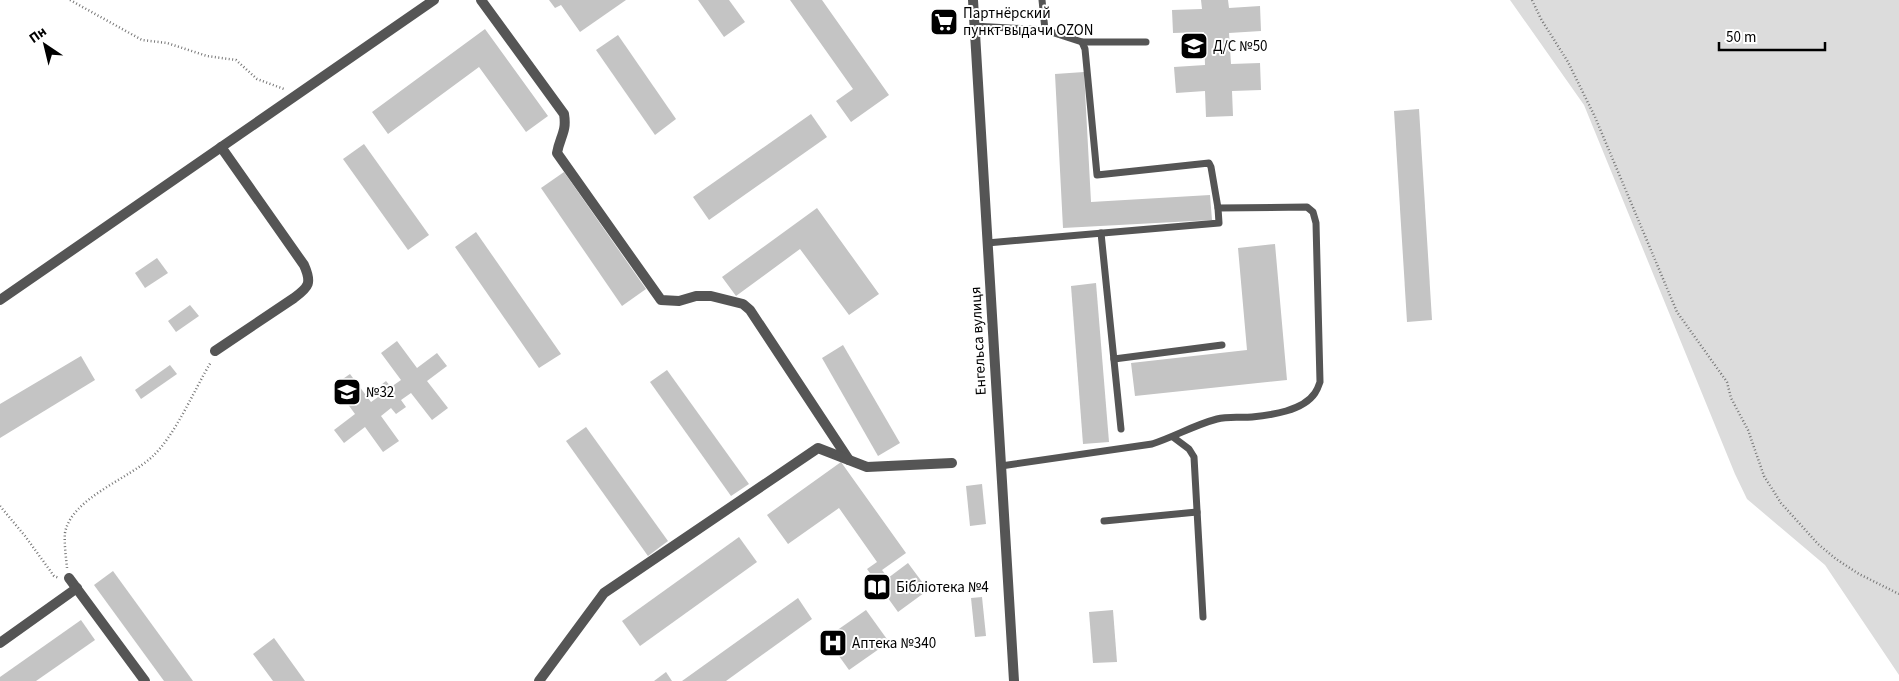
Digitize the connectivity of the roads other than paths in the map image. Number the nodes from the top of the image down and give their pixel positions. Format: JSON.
{"nodes":[{"id":1,"x":434,"y":0,"type":"edge"},
{"id":2,"x":481,"y":0,"type":"edge"},
{"id":3,"x":973,"y":0,"type":"edge"},
{"id":4,"x":1042,"y":0,"type":"edge"},
{"id":5,"x":974,"y":26,"type":"junction"},
{"id":6,"x":1045,"y":30,"type":"junction"},
{"id":7,"x":1082,"y":42,"type":"junction"},
{"id":8,"x":1146,"y":42,"type":"dead end"},
{"id":9,"x":222,"y":147,"type":"junction"},
{"id":10,"x":1218,"y":208,"type":"junction"},
{"id":11,"x":1102,"y":233,"type":"junction"},
{"id":12,"x":987,"y":243,"type":"junction"},
{"id":13,"x":0,"y":300,"type":"edge"},
{"id":14,"x":1222,"y":345,"type":"dead end"},
{"id":15,"x":215,"y":352,"type":"road end"},
{"id":16,"x":1114,"y":359,"type":"junction"},
{"id":17,"x":1121,"y":429,"type":"dead end"},
{"id":18,"x":1173,"y":437,"type":"junction"},
{"id":19,"x":849,"y":460,"type":"junction"},
{"id":20,"x":952,"y":463,"type":"dead end"},
{"id":21,"x":1001,"y":466,"type":"junction"},
{"id":22,"x":1197,"y":512,"type":"junction"},
{"id":23,"x":1104,"y":521,"type":"dead end"},
{"id":24,"x":69,"y":578,"type":"road end"},
{"id":25,"x":77,"y":588,"type":"junction"},
{"id":26,"x":1203,"y":616,"type":"dead end"},
{"id":27,"x":0,"y":643,"type":"edge"},
{"id":28,"x":145,"y":681,"type":"edge"},
{"id":29,"x":539,"y":681,"type":"edge"},
{"id":30,"x":1014,"y":681,"type":"edge"}],
"edges":[{"from":1,"to":9,"type":"street"},
{"from":2,"to":19,"type":"street"},
{"from":3,"to":5,"type":"street","name":"Енгельса вулиця"},
{"from":4,"to":6,"type":"lane"},
{"from":5,"to":6,"type":"lane"},
{"from":5,"to":12,"type":"street","name":"Енгельса вулиця"},
{"from":6,"to":7,"type":"lane"},
{"from":7,"to":8,"type":"lane"},
{"from":7,"to":10,"type":"lane"},
{"from":9,"to":13,"type":"street"},
{"from":9,"to":15,"type":"street"},
{"from":10,"to":11,"type":"lane"},
{"from":10,"to":18,"type":"lane"},
{"from":11,"to":12,"type":"lane"},
{"from":11,"to":16,"type":"lane"},
{"from":12,"to":21,"type":"street","name":"Енгельса вулиця"},
{"from":14,"to":16,"type":"lane"},
{"from":16,"to":17,"type":"lane"},
{"from":18,"to":21,"type":"lane"},
{"from":18,"to":22,"type":"lane"},
{"from":19,"to":20,"type":"street"},
{"from":19,"to":29,"type":"street"},
{"from":21,"to":30,"type":"street","name":"Енгельса вулиця"},
{"from":22,"to":23,"type":"lane"},
{"from":22,"to":26,"type":"lane"},
{"from":24,"to":25,"type":"street"},
{"from":25,"to":27,"type":"street"},
{"from":25,"to":28,"type":"street"}]}
